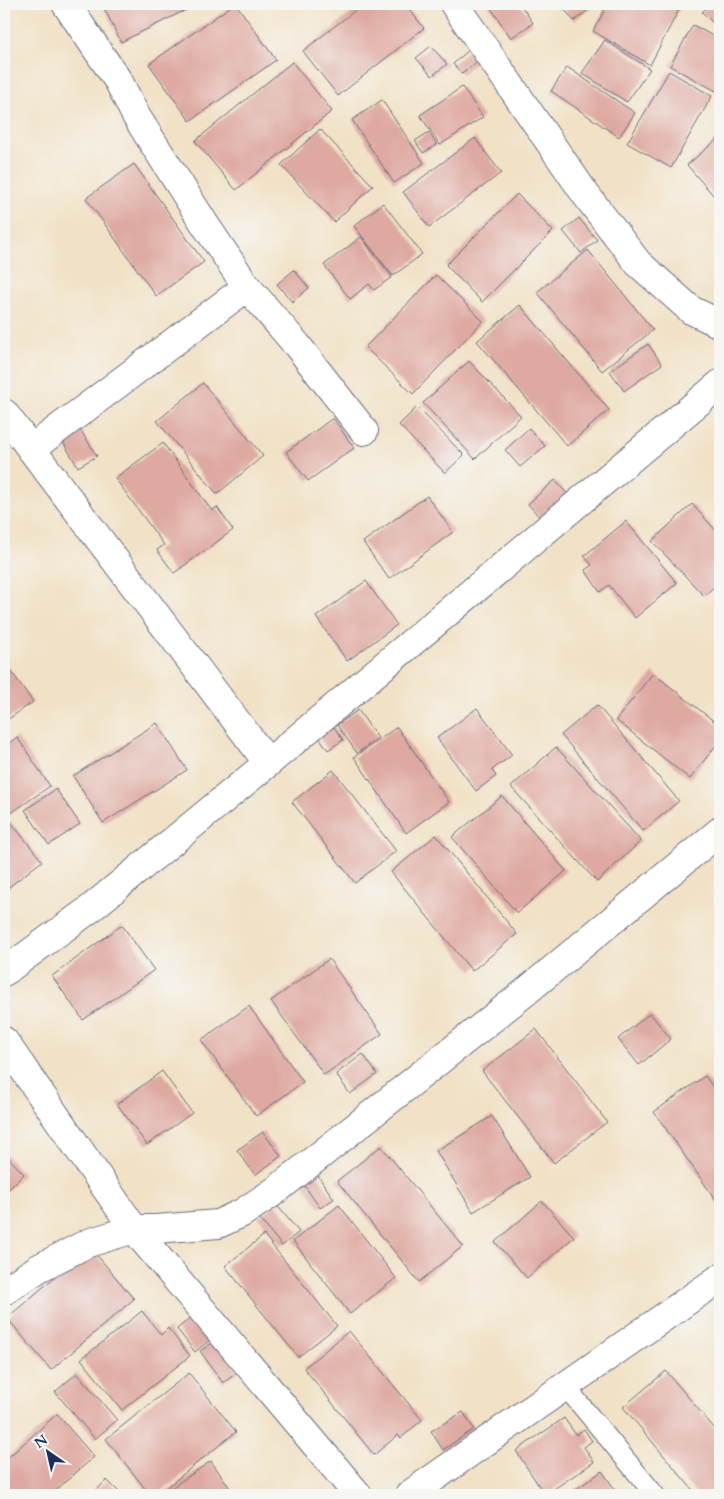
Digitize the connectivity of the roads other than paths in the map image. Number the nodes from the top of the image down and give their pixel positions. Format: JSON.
{"nodes":[{"id":1,"x":66,"y":4,"type":"edge"},
{"id":2,"x":454,"y":4,"type":"edge"},
{"id":3,"x":247,"y":287,"type":"junction"},
{"id":4,"x":720,"y":324,"type":"edge"},
{"id":5,"x":720,"y":384,"type":"edge"},
{"id":6,"x":4,"y":413,"type":"edge"},
{"id":7,"x":364,"y":431,"type":"dead end"},
{"id":8,"x":31,"y":449,"type":"junction"},
{"id":9,"x":268,"y":763,"type":"junction"},
{"id":10,"x":720,"y":832,"type":"edge"},
{"id":11,"x":4,"y":972,"type":"edge"},
{"id":12,"x":4,"y":1042,"type":"edge"},
{"id":13,"x":134,"y":1229,"type":"junction"},
{"id":14,"x":720,"y":1278,"type":"edge"},
{"id":15,"x":4,"y":1291,"type":"edge"},
{"id":16,"x":565,"y":1386,"type":"junction"},
{"id":17,"x":358,"y":1495,"type":"edge"},
{"id":18,"x":409,"y":1495,"type":"edge"},
{"id":19,"x":655,"y":1495,"type":"edge"}],
"edges":[{"from":1,"to":3,"type":"street"},
{"from":2,"to":4,"type":"street"},
{"from":3,"to":7,"type":"street"},
{"from":3,"to":8,"type":"street"},
{"from":5,"to":9,"type":"street"},
{"from":6,"to":8,"type":"street"},
{"from":8,"to":9,"type":"street"},
{"from":9,"to":11,"type":"street"},
{"from":10,"to":13,"type":"street"},
{"from":12,"to":13,"type":"street"},
{"from":13,"to":15,"type":"street"},
{"from":13,"to":17,"type":"street"},
{"from":14,"to":16,"type":"street"},
{"from":16,"to":18,"type":"street"},
{"from":16,"to":19,"type":"lane"}]}
